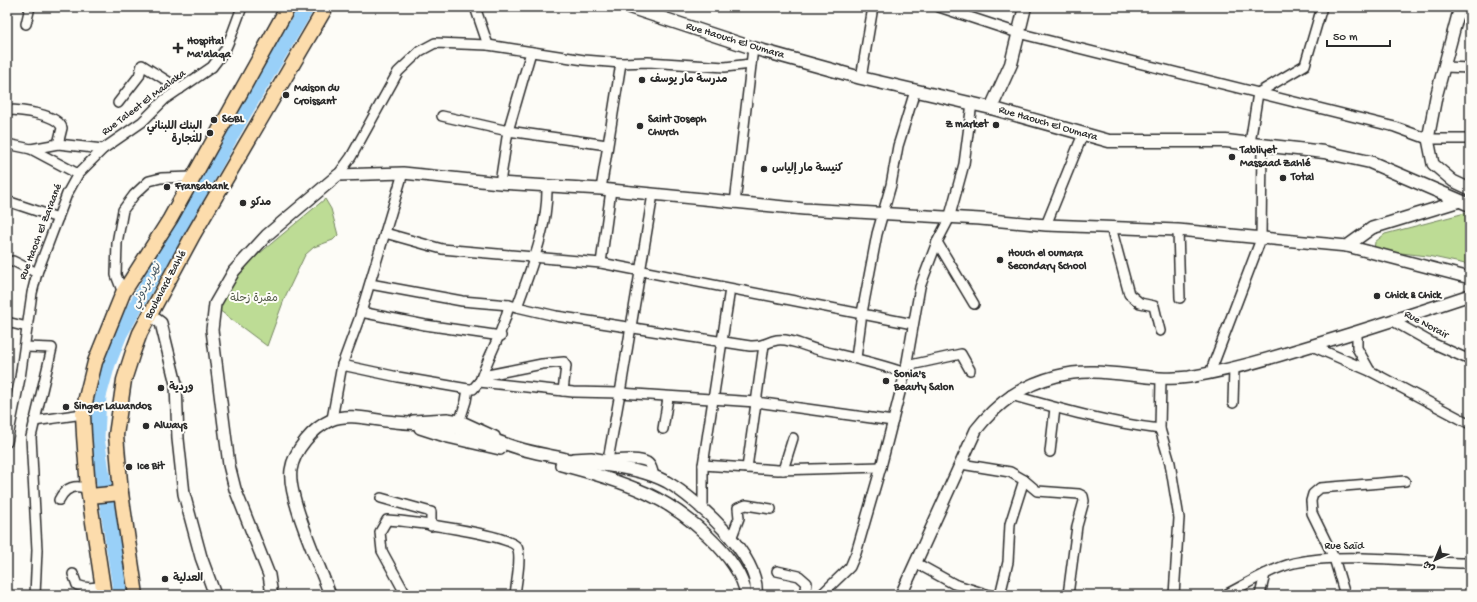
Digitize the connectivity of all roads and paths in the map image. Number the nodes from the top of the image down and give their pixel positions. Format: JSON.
{"nodes":[{"id":1,"x":30,"y":7,"type":"edge"},
{"id":2,"x":242,"y":7,"type":"edge"},
{"id":3,"x":288,"y":7,"type":"edge"},
{"id":4,"x":326,"y":7,"type":"edge"},
{"id":5,"x":470,"y":7,"type":"edge"},
{"id":6,"x":475,"y":7,"type":"edge"},
{"id":7,"x":629,"y":7,"type":"edge"},
{"id":8,"x":873,"y":7,"type":"edge"},
{"id":9,"x":939,"y":7,"type":"edge"},
{"id":10,"x":1026,"y":7,"type":"edge"},
{"id":11,"x":1322,"y":7,"type":"edge"},
{"id":12,"x":1460,"y":7,"type":"edge"},
{"id":13,"x":26,"y":24,"type":"dead end"},
{"id":14,"x":1018,"y":33,"type":"junction"},
{"id":15,"x":484,"y":45,"type":"junction"},
{"id":16,"x":753,"y":48,"type":"junction"},
{"id":17,"x":531,"y":52,"type":"junction"},
{"id":18,"x":621,"y":63,"type":"junction"},
{"id":19,"x":751,"y":64,"type":"junction"},
{"id":20,"x":1445,"y":67,"type":"junction"},
{"id":21,"x":1470,"y":68,"type":"edge"},
{"id":22,"x":861,"y":78,"type":"junction"},
{"id":23,"x":180,"y":89,"type":"junction"},
{"id":24,"x":915,"y":91,"type":"junction"},
{"id":25,"x":1258,"y":93,"type":"junction"},
{"id":26,"x":118,"y":103,"type":"dead end"},
{"id":27,"x":972,"y":103,"type":"junction"},
{"id":28,"x":991,"y":108,"type":"junction"},
{"id":29,"x":7,"y":110,"type":"edge"},
{"id":30,"x":442,"y":116,"type":"dead end"},
{"id":31,"x":508,"y":130,"type":"junction"},
{"id":32,"x":1082,"y":134,"type":"junction"},
{"id":33,"x":1428,"y":139,"type":"junction"},
{"id":34,"x":1470,"y":139,"type":"edge"},
{"id":35,"x":1250,"y":143,"type":"junction"},
{"id":36,"x":7,"y":144,"type":"edge"},
{"id":37,"x":58,"y":144,"type":"junction"},
{"id":38,"x":1262,"y":144,"type":"junction"},
{"id":39,"x":607,"y":145,"type":"junction"},
{"id":40,"x":31,"y":149,"type":"junction"},
{"id":41,"x":103,"y":150,"type":"junction"},
{"id":42,"x":403,"y":173,"type":"junction"},
{"id":43,"x":78,"y":174,"type":"junction"},
{"id":44,"x":338,"y":175,"type":"junction"},
{"id":45,"x":192,"y":177,"type":"junction"},
{"id":46,"x":500,"y":183,"type":"junction"},
{"id":47,"x":547,"y":186,"type":"junction"},
{"id":48,"x":606,"y":189,"type":"junction"},
{"id":49,"x":1470,"y":189,"type":"edge"},
{"id":50,"x":653,"y":194,"type":"junction"},
{"id":51,"x":7,"y":201,"type":"edge"},
{"id":52,"x":735,"y":203,"type":"junction"},
{"id":53,"x":1465,"y":203,"type":"edge"},
{"id":54,"x":883,"y":215,"type":"junction"},
{"id":55,"x":58,"y":218,"type":"junction"},
{"id":56,"x":949,"y":219,"type":"junction"},
{"id":57,"x":1046,"y":225,"type":"junction"},
{"id":58,"x":1111,"y":227,"type":"junction"},
{"id":59,"x":1178,"y":230,"type":"junction"},
{"id":60,"x":385,"y":232,"type":"junction"},
{"id":61,"x":1261,"y":239,"type":"junction"},
{"id":62,"x":937,"y":242,"type":"junction"},
{"id":63,"x":1347,"y":246,"type":"junction"},
{"id":64,"x":535,"y":257,"type":"junction"},
{"id":65,"x":7,"y":263,"type":"edge"},
{"id":66,"x":600,"y":263,"type":"junction"},
{"id":67,"x":641,"y":272,"type":"junction"},
{"id":68,"x":37,"y":273,"type":"junction"},
{"id":69,"x":1470,"y":278,"type":"edge"},
{"id":70,"x":370,"y":284,"type":"junction"},
{"id":71,"x":730,"y":289,"type":"junction"},
{"id":72,"x":124,"y":293,"type":"junction"},
{"id":73,"x":1470,"y":295,"type":"edge"},
{"id":74,"x":1180,"y":298,"type":"dead end"},
{"id":75,"x":974,"y":304,"type":"dead end"},
{"id":76,"x":513,"y":306,"type":"junction"},
{"id":77,"x":361,"y":312,"type":"junction"},
{"id":78,"x":862,"y":314,"type":"junction"},
{"id":79,"x":150,"y":315,"type":"junction"},
{"id":80,"x":1393,"y":321,"type":"junction"},
{"id":81,"x":7,"y":322,"type":"edge"},
{"id":82,"x":913,"y":324,"type":"junction"},
{"id":83,"x":27,"y":327,"type":"junction"},
{"id":84,"x":631,"y":328,"type":"junction"},
{"id":85,"x":1160,"y":331,"type":"dead end"},
{"id":86,"x":1357,"y":332,"type":"junction"},
{"id":87,"x":500,"y":336,"type":"junction"},
{"id":88,"x":722,"y":342,"type":"junction"},
{"id":89,"x":764,"y":345,"type":"junction"},
{"id":90,"x":1312,"y":346,"type":"junction"},
{"id":91,"x":25,"y":347,"type":"junction"},
{"id":92,"x":856,"y":358,"type":"junction"},
{"id":93,"x":1470,"y":360,"type":"edge"},
{"id":94,"x":342,"y":365,"type":"junction"},
{"id":95,"x":1234,"y":368,"type":"junction"},
{"id":96,"x":906,"y":370,"type":"junction"},
{"id":97,"x":970,"y":370,"type":"dead end"},
{"id":98,"x":1370,"y":371,"type":"junction"},
{"id":99,"x":1210,"y":373,"type":"junction"},
{"id":100,"x":1161,"y":378,"type":"junction"},
{"id":101,"x":481,"y":379,"type":"junction"},
{"id":102,"x":468,"y":389,"type":"junction"},
{"id":103,"x":564,"y":391,"type":"junction"},
{"id":104,"x":620,"y":393,"type":"junction"},
{"id":105,"x":1011,"y":395,"type":"junction"},
{"id":106,"x":668,"y":398,"type":"junction"},
{"id":107,"x":712,"y":399,"type":"junction"},
{"id":108,"x":756,"y":402,"type":"junction"},
{"id":109,"x":1233,"y":403,"type":"dead end"},
{"id":110,"x":1055,"y":408,"type":"junction"},
{"id":111,"x":84,"y":414,"type":"junction"},
{"id":112,"x":332,"y":419,"type":"junction"},
{"id":113,"x":34,"y":421,"type":"junction"},
{"id":114,"x":386,"y":421,"type":"junction"},
{"id":115,"x":893,"y":421,"type":"junction"},
{"id":116,"x":1470,"y":424,"type":"edge"},
{"id":117,"x":663,"y":428,"type":"dead end"},
{"id":118,"x":1160,"y":429,"type":"junction"},
{"id":119,"x":462,"y":430,"type":"junction"},
{"id":120,"x":793,"y":438,"type":"dead end"},
{"id":121,"x":7,"y":442,"type":"edge"},
{"id":122,"x":502,"y":446,"type":"junction"},
{"id":123,"x":1050,"y":452,"type":"dead end"},
{"id":124,"x":568,"y":459,"type":"junction"},
{"id":125,"x":608,"y":460,"type":"junction"},
{"id":126,"x":961,"y":464,"type":"junction"},
{"id":127,"x":704,"y":465,"type":"junction"},
{"id":128,"x":747,"y":468,"type":"junction"},
{"id":129,"x":881,"y":468,"type":"junction"},
{"id":130,"x":783,"y":470,"type":"junction"},
{"id":131,"x":654,"y":477,"type":"junction"},
{"id":132,"x":1024,"y":480,"type":"junction"},
{"id":133,"x":1405,"y":481,"type":"dead end"},
{"id":134,"x":89,"y":492,"type":"junction"},
{"id":135,"x":120,"y":492,"type":"junction"},
{"id":136,"x":381,"y":498,"type":"dead end"},
{"id":137,"x":59,"y":500,"type":"dead end"},
{"id":138,"x":771,"y":509,"type":"dead end"},
{"id":139,"x":703,"y":510,"type":"junction"},
{"id":140,"x":431,"y":526,"type":"junction"},
{"id":141,"x":735,"y":542,"type":"junction"},
{"id":142,"x":725,"y":554,"type":"junction"},
{"id":143,"x":1334,"y":558,"type":"junction"},
{"id":144,"x":916,"y":563,"type":"junction"},
{"id":145,"x":1470,"y":563,"type":"edge"},
{"id":146,"x":777,"y":571,"type":"dead end"},
{"id":147,"x":73,"y":574,"type":"dead end"},
{"id":148,"x":1265,"y":574,"type":"junction"},
{"id":149,"x":756,"y":579,"type":"junction"},
{"id":150,"x":743,"y":581,"type":"junction"},
{"id":151,"x":104,"y":590,"type":"edge"},
{"id":152,"x":35,"y":595,"type":"edge"},
{"id":153,"x":136,"y":595,"type":"edge"},
{"id":154,"x":215,"y":595,"type":"edge"},
{"id":155,"x":272,"y":595,"type":"edge"},
{"id":156,"x":330,"y":595,"type":"edge"},
{"id":157,"x":406,"y":595,"type":"edge"},
{"id":158,"x":515,"y":595,"type":"edge"},
{"id":159,"x":746,"y":595,"type":"edge"},
{"id":160,"x":756,"y":595,"type":"edge"},
{"id":161,"x":805,"y":595,"type":"edge"},
{"id":162,"x":821,"y":595,"type":"edge"},
{"id":163,"x":901,"y":595,"type":"edge"},
{"id":164,"x":989,"y":595,"type":"edge"},
{"id":165,"x":1000,"y":595,"type":"edge"},
{"id":166,"x":1068,"y":595,"type":"edge"},
{"id":167,"x":1174,"y":595,"type":"edge"},
{"id":168,"x":1225,"y":595,"type":"edge"},
{"id":169,"x":1260,"y":595,"type":"edge"},
{"id":170,"x":1345,"y":595,"type":"edge"}],
"edges":[{"from":1,"to":13,"type":"street"},
{"from":2,"to":23,"type":"street","name":"Rue Taleet El Maalaka"},
{"from":3,"to":45,"type":"highway"},
{"from":4,"to":79,"type":"highway","name":"Boulevard Zahlé"},
{"from":5,"to":15,"type":"street"},
{"from":6,"to":15,"type":"street"},
{"from":7,"to":16,"type":"main road","name":"Rue Haouch El Oumara"},
{"from":8,"to":22,"type":"street"},
{"from":9,"to":14,"type":"street"},
{"from":10,"to":14,"type":"main road"},
{"from":11,"to":25,"type":"street"},
{"from":12,"to":20,"type":"street"},
{"from":14,"to":25,"type":"street"},
{"from":14,"to":28,"type":"main road"},
{"from":15,"to":17,"type":"street"},
{"from":15,"to":44,"type":"street"},
{"from":16,"to":19,"type":"street"},
{"from":16,"to":22,"type":"main road","name":"Rue Haouch El Oumara"},
{"from":17,"to":18,"type":"street"},
{"from":17,"to":31,"type":"street"},
{"from":18,"to":19,"type":"street"},
{"from":18,"to":39,"type":"street"},
{"from":19,"to":52,"type":"street"},
{"from":20,"to":21,"type":"street"},
{"from":20,"to":33,"type":"street"},
{"from":22,"to":24,"type":"main road","name":"Rue Haouch El Oumara"},
{"from":23,"to":26,"type":"street"},
{"from":23,"to":41,"type":"street","name":"Rue Taleet El Maalaka"},
{"from":24,"to":27,"type":"main road","name":"Rue Haouch El Oumara"},
{"from":24,"to":54,"type":"street"},
{"from":25,"to":33,"type":"street"},
{"from":25,"to":35,"type":"street"},
{"from":27,"to":28,"type":"main road","name":"Rue Haouch El Oumara"},
{"from":27,"to":56,"type":"street"},
{"from":28,"to":32,"type":"main road","name":"Rue Haouch El Oumara"},
{"from":29,"to":37,"type":"street"},
{"from":30,"to":31,"type":"street"},
{"from":31,"to":39,"type":"street"},
{"from":31,"to":46,"type":"street"},
{"from":32,"to":35,"type":"main road","name":"Rue Haouch El Oumara"},
{"from":32,"to":57,"type":"street"},
{"from":33,"to":34,"type":"street"},
{"from":33,"to":49,"type":"street"},
{"from":35,"to":38,"type":"main road","name":"Rue Haouch El Oumara"},
{"from":36,"to":40,"type":"street"},
{"from":37,"to":40,"type":"street"},
{"from":37,"to":41,"type":"street"},
{"from":38,"to":53,"type":"main road","name":"Rue Haouch El Oumara"},
{"from":38,"to":61,"type":"street"},
{"from":39,"to":48,"type":"street"},
{"from":40,"to":43,"type":"street"},
{"from":41,"to":43,"type":"street","name":"Rue Taleet El Maalaka"},
{"from":42,"to":44,"type":"street"},
{"from":42,"to":46,"type":"street"},
{"from":42,"to":60,"type":"street"},
{"from":43,"to":55,"type":"street","name":"Rue Haoch El Zaraané"},
{"from":44,"to":155,"type":"street"},
{"from":45,"to":72,"type":"highway"},
{"from":45,"to":72,"type":"street"},
{"from":46,"to":47,"type":"street"},
{"from":47,"to":48,"type":"street"},
{"from":47,"to":64,"type":"street"},
{"from":48,"to":50,"type":"street"},
{"from":48,"to":66,"type":"street"},
{"from":50,"to":52,"type":"street"},
{"from":50,"to":67,"type":"street"},
{"from":51,"to":55,"type":"street"},
{"from":52,"to":54,"type":"street"},
{"from":53,"to":63,"type":"street"},
{"from":54,"to":56,"type":"street"},
{"from":54,"to":78,"type":"street"},
{"from":55,"to":68,"type":"street","name":"Rue Haoch El Zaraané"},
{"from":56,"to":57,"type":"street"},
{"from":56,"to":62,"type":"street"},
{"from":57,"to":58,"type":"street"},
{"from":58,"to":59,"type":"street"},
{"from":58,"to":85,"type":"street"},
{"from":59,"to":61,"type":"street"},
{"from":59,"to":74,"type":"street"},
{"from":60,"to":64,"type":"street"},
{"from":60,"to":70,"type":"street"},
{"from":61,"to":63,"type":"street"},
{"from":61,"to":99,"type":"street"},
{"from":62,"to":75,"type":"street"},
{"from":62,"to":82,"type":"street"},
{"from":63,"to":69,"type":"street"},
{"from":64,"to":66,"type":"street"},
{"from":64,"to":76,"type":"street"},
{"from":65,"to":68,"type":"street"},
{"from":66,"to":67,"type":"street"},
{"from":67,"to":71,"type":"street"},
{"from":67,"to":84,"type":"street"},
{"from":68,"to":83,"type":"street","name":"Rue Haoch El Zaraané"},
{"from":70,"to":76,"type":"street"},
{"from":70,"to":77,"type":"street"},
{"from":71,"to":78,"type":"street"},
{"from":71,"to":88,"type":"street"},
{"from":72,"to":111,"type":"highway"},
{"from":73,"to":80,"type":"street"},
{"from":76,"to":84,"type":"street"},
{"from":76,"to":87,"type":"street"},
{"from":77,"to":87,"type":"street"},
{"from":77,"to":94,"type":"street"},
{"from":78,"to":82,"type":"street"},
{"from":78,"to":92,"type":"street"},
{"from":79,"to":135,"type":"highway","name":"Boulevard Zahlé"},
{"from":79,"to":154,"type":"street"},
{"from":80,"to":86,"type":"street"},
{"from":80,"to":93,"type":"street","name":"Rue Norair"},
{"from":81,"to":83,"type":"street"},
{"from":82,"to":96,"type":"street"},
{"from":83,"to":91,"type":"street","name":"Rue Haoch El Zaraané"},
{"from":84,"to":88,"type":"street"},
{"from":84,"to":104,"type":"street"},
{"from":86,"to":90,"type":"street"},
{"from":86,"to":98,"type":"street"},
{"from":87,"to":101,"type":"street"},
{"from":88,"to":89,"type":"street"},
{"from":88,"to":107,"type":"street"},
{"from":89,"to":92,"type":"street"},
{"from":89,"to":108,"type":"street"},
{"from":90,"to":95,"type":"street"},
{"from":90,"to":98,"type":"street"},
{"from":91,"to":113,"type":"street"},
{"from":91,"to":121,"type":"street","name":"Rue Haoch El Zaraané"},
{"from":92,"to":96,"type":"street"},
{"from":94,"to":102,"type":"street"},
{"from":94,"to":112,"type":"street"},
{"from":95,"to":99,"type":"street"},
{"from":95,"to":109,"type":"street"},
{"from":96,"to":97,"type":"street"},
{"from":96,"to":115,"type":"street"},
{"from":98,"to":116,"type":"street"},
{"from":99,"to":100,"type":"street"},
{"from":100,"to":105,"type":"street"},
{"from":100,"to":118,"type":"street"},
{"from":101,"to":102,"type":"street"},
{"from":101,"to":103,"type":"street"},
{"from":101,"to":103,"type":"street"},
{"from":102,"to":119,"type":"street"},
{"from":103,"to":104,"type":"street"},
{"from":104,"to":106,"type":"street"},
{"from":104,"to":125,"type":"street"},
{"from":105,"to":110,"type":"street"},
{"from":105,"to":126,"type":"street"},
{"from":106,"to":107,"type":"street"},
{"from":106,"to":117,"type":"street"},
{"from":107,"to":108,"type":"street"},
{"from":107,"to":127,"type":"street"},
{"from":108,"to":115,"type":"street"},
{"from":108,"to":128,"type":"street"},
{"from":110,"to":118,"type":"street"},
{"from":110,"to":123,"type":"street"},
{"from":111,"to":113,"type":"street"},
{"from":111,"to":134,"type":"highway"},
{"from":112,"to":114,"type":"street"},
{"from":112,"to":156,"type":"street"},
{"from":113,"to":152,"type":"street"},
{"from":114,"to":119,"type":"street"},
{"from":114,"to":119,"type":"street"},
{"from":115,"to":129,"type":"street"},
{"from":118,"to":167,"type":"street"},
{"from":119,"to":122,"type":"street"},
{"from":120,"to":130,"type":"street"},
{"from":122,"to":124,"type":"street"},
{"from":122,"to":142,"type":"street"},
{"from":124,"to":125,"type":"street"},
{"from":124,"to":131,"type":"street"},
{"from":125,"to":131,"type":"street"},
{"from":126,"to":132,"type":"street"},
{"from":126,"to":144,"type":"street"},
{"from":127,"to":128,"type":"street"},
{"from":127,"to":139,"type":"street"},
{"from":128,"to":130,"type":"street"},
{"from":129,"to":130,"type":"street"},
{"from":129,"to":162,"type":"street"},
{"from":131,"to":139,"type":"street"},
{"from":132,"to":165,"type":"street"},
{"from":132,"to":166,"type":"street"},
{"from":133,"to":143,"type":"street"},
{"from":134,"to":135,"type":"highway"},
{"from":134,"to":137,"type":"street"},
{"from":134,"to":151,"type":"highway"},
{"from":135,"to":153,"type":"highway","name":"Boulevard Zahlé"},
{"from":136,"to":140,"type":"street"},
{"from":138,"to":141,"type":"street"},
{"from":139,"to":141,"type":"street"},
{"from":140,"to":157,"type":"street"},
{"from":140,"to":158,"type":"street"},
{"from":141,"to":142,"type":"street"},
{"from":141,"to":149,"type":"street"},
{"from":142,"to":150,"type":"street"},
{"from":143,"to":145,"type":"street","name":"Rue Saïd"},
{"from":143,"to":148,"type":"street","name":"Rue Saïd"},
{"from":143,"to":170,"type":"street"},
{"from":144,"to":163,"type":"street"},
{"from":144,"to":164,"type":"street"},
{"from":146,"to":161,"type":"street"},
{"from":147,"to":151,"type":"street"},
{"from":148,"to":168,"type":"street","name":"Rue Saïd"},
{"from":148,"to":169,"type":"street"},
{"from":149,"to":150,"type":"street"},
{"from":149,"to":160,"type":"street"},
{"from":150,"to":159,"type":"street"}]}
